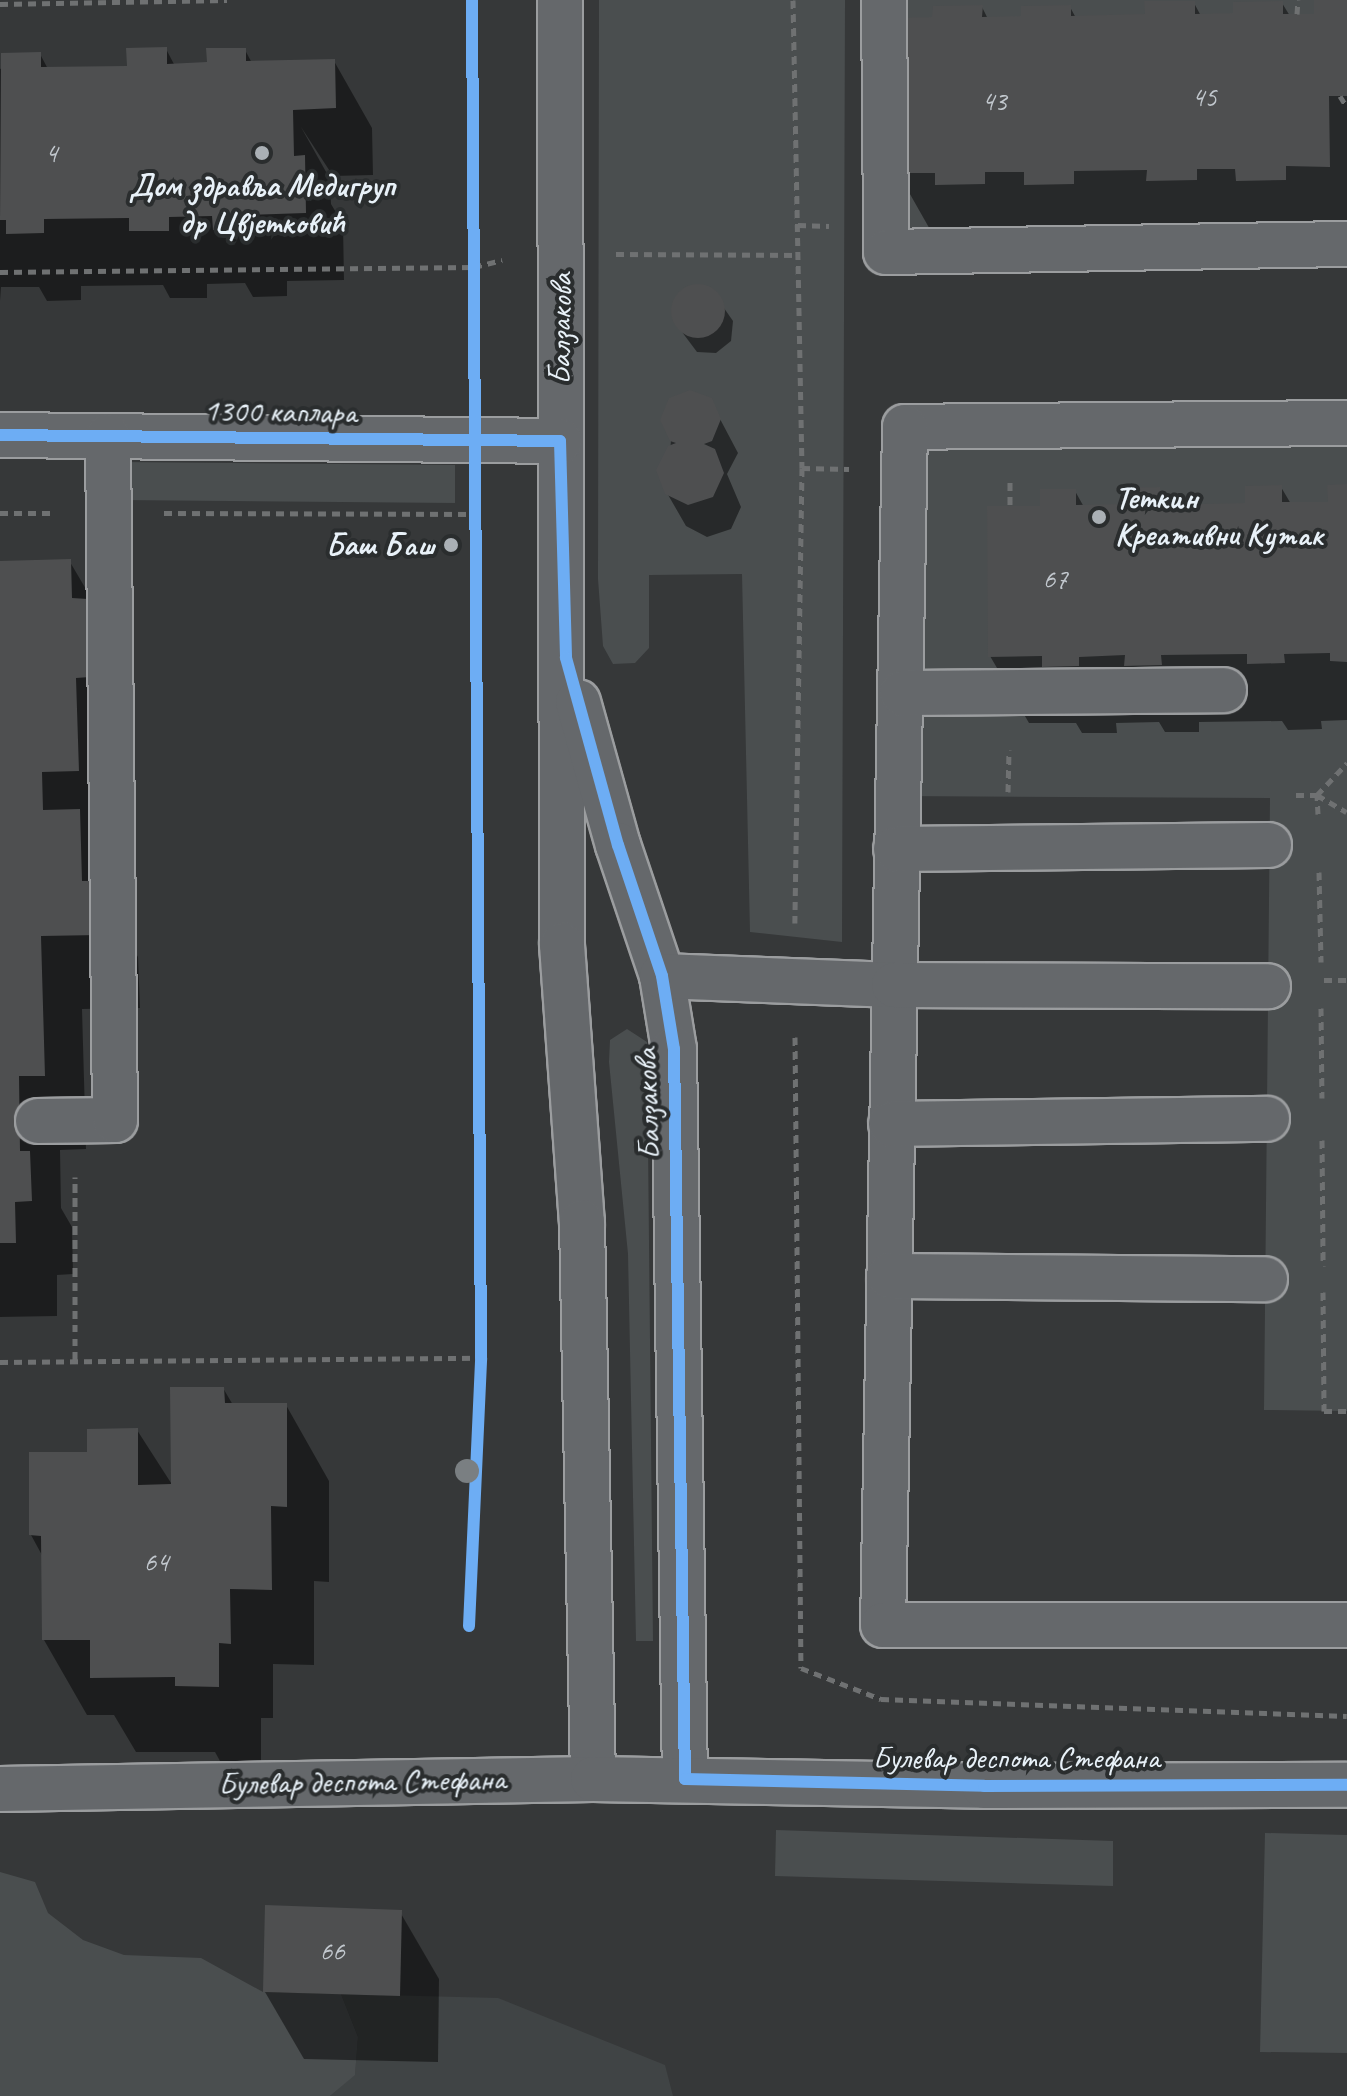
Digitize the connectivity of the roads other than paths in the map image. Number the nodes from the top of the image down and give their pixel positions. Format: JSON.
{"nodes":[{"id":1,"x":560,"y":0,"type":"edge"},
{"id":2,"x":884,"y":0,"type":"edge"},
{"id":3,"x":1347,"y":244,"type":"edge"},
{"id":4,"x":1347,"y":423,"type":"edge"},
{"id":5,"x":0,"y":435,"type":"edge"},
{"id":6,"x":108,"y":436,"type":"junction"},
{"id":7,"x":560,"y":441,"type":"junction"},
{"id":8,"x":566,"y":658,"type":"junction"},
{"id":9,"x":1224,"y":690,"type":"dead end"},
{"id":10,"x":902,"y":693,"type":"junction"},
{"id":11,"x":1269,"y":845,"type":"dead end"},
{"id":12,"x":896,"y":849,"type":"junction"},
{"id":13,"x":662,"y":976,"type":"junction"},
{"id":14,"x":894,"y":985,"type":"junction"},
{"id":15,"x":1268,"y":986,"type":"dead end"},
{"id":16,"x":1267,"y":1119,"type":"dead end"},
{"id":17,"x":38,"y":1121,"type":"dead end"},
{"id":18,"x":891,"y":1124,"type":"junction"},
{"id":19,"x":889,"y":1276,"type":"junction"},
{"id":20,"x":1265,"y":1279,"type":"dead end"},
{"id":21,"x":1347,"y":1625,"type":"edge"},
{"id":22,"x":593,"y":1779,"type":"junction"},
{"id":23,"x":685,"y":1779,"type":"junction"},
{"id":24,"x":1347,"y":1785,"type":"edge"},
{"id":25,"x":0,"y":1789,"type":"edge"}],
"edges":[{"from":1,"to":7,"type":"street","name":"Балзакова"},
{"from":2,"to":3,"type":"street"},
{"from":4,"to":10,"type":"street"},
{"from":5,"to":6,"type":"street","name":"1300 каплара"},
{"from":6,"to":7,"type":"street","name":"1300 каплара"},
{"from":6,"to":17,"type":"street"},
{"from":7,"to":8,"type":"street","name":"Балзакова"},
{"from":8,"to":13,"type":"street","name":"Балзакова"},
{"from":8,"to":22,"type":"street","name":"Балзакова"},
{"from":9,"to":10,"type":"street"},
{"from":10,"to":12,"type":"street"},
{"from":11,"to":12,"type":"street"},
{"from":12,"to":14,"type":"street"},
{"from":13,"to":14,"type":"street"},
{"from":13,"to":23,"type":"street","name":"Балзакова"},
{"from":14,"to":15,"type":"street"},
{"from":14,"to":18,"type":"street"},
{"from":16,"to":18,"type":"street"},
{"from":18,"to":19,"type":"street"},
{"from":19,"to":20,"type":"street"},
{"from":19,"to":21,"type":"street"},
{"from":22,"to":23,"type":"street","name":"Булевар деспота Стефана"},
{"from":22,"to":25,"type":"street","name":"Булевар деспота Стефана"},
{"from":23,"to":24,"type":"street","name":"Булевар деспота Стефана"}]}
